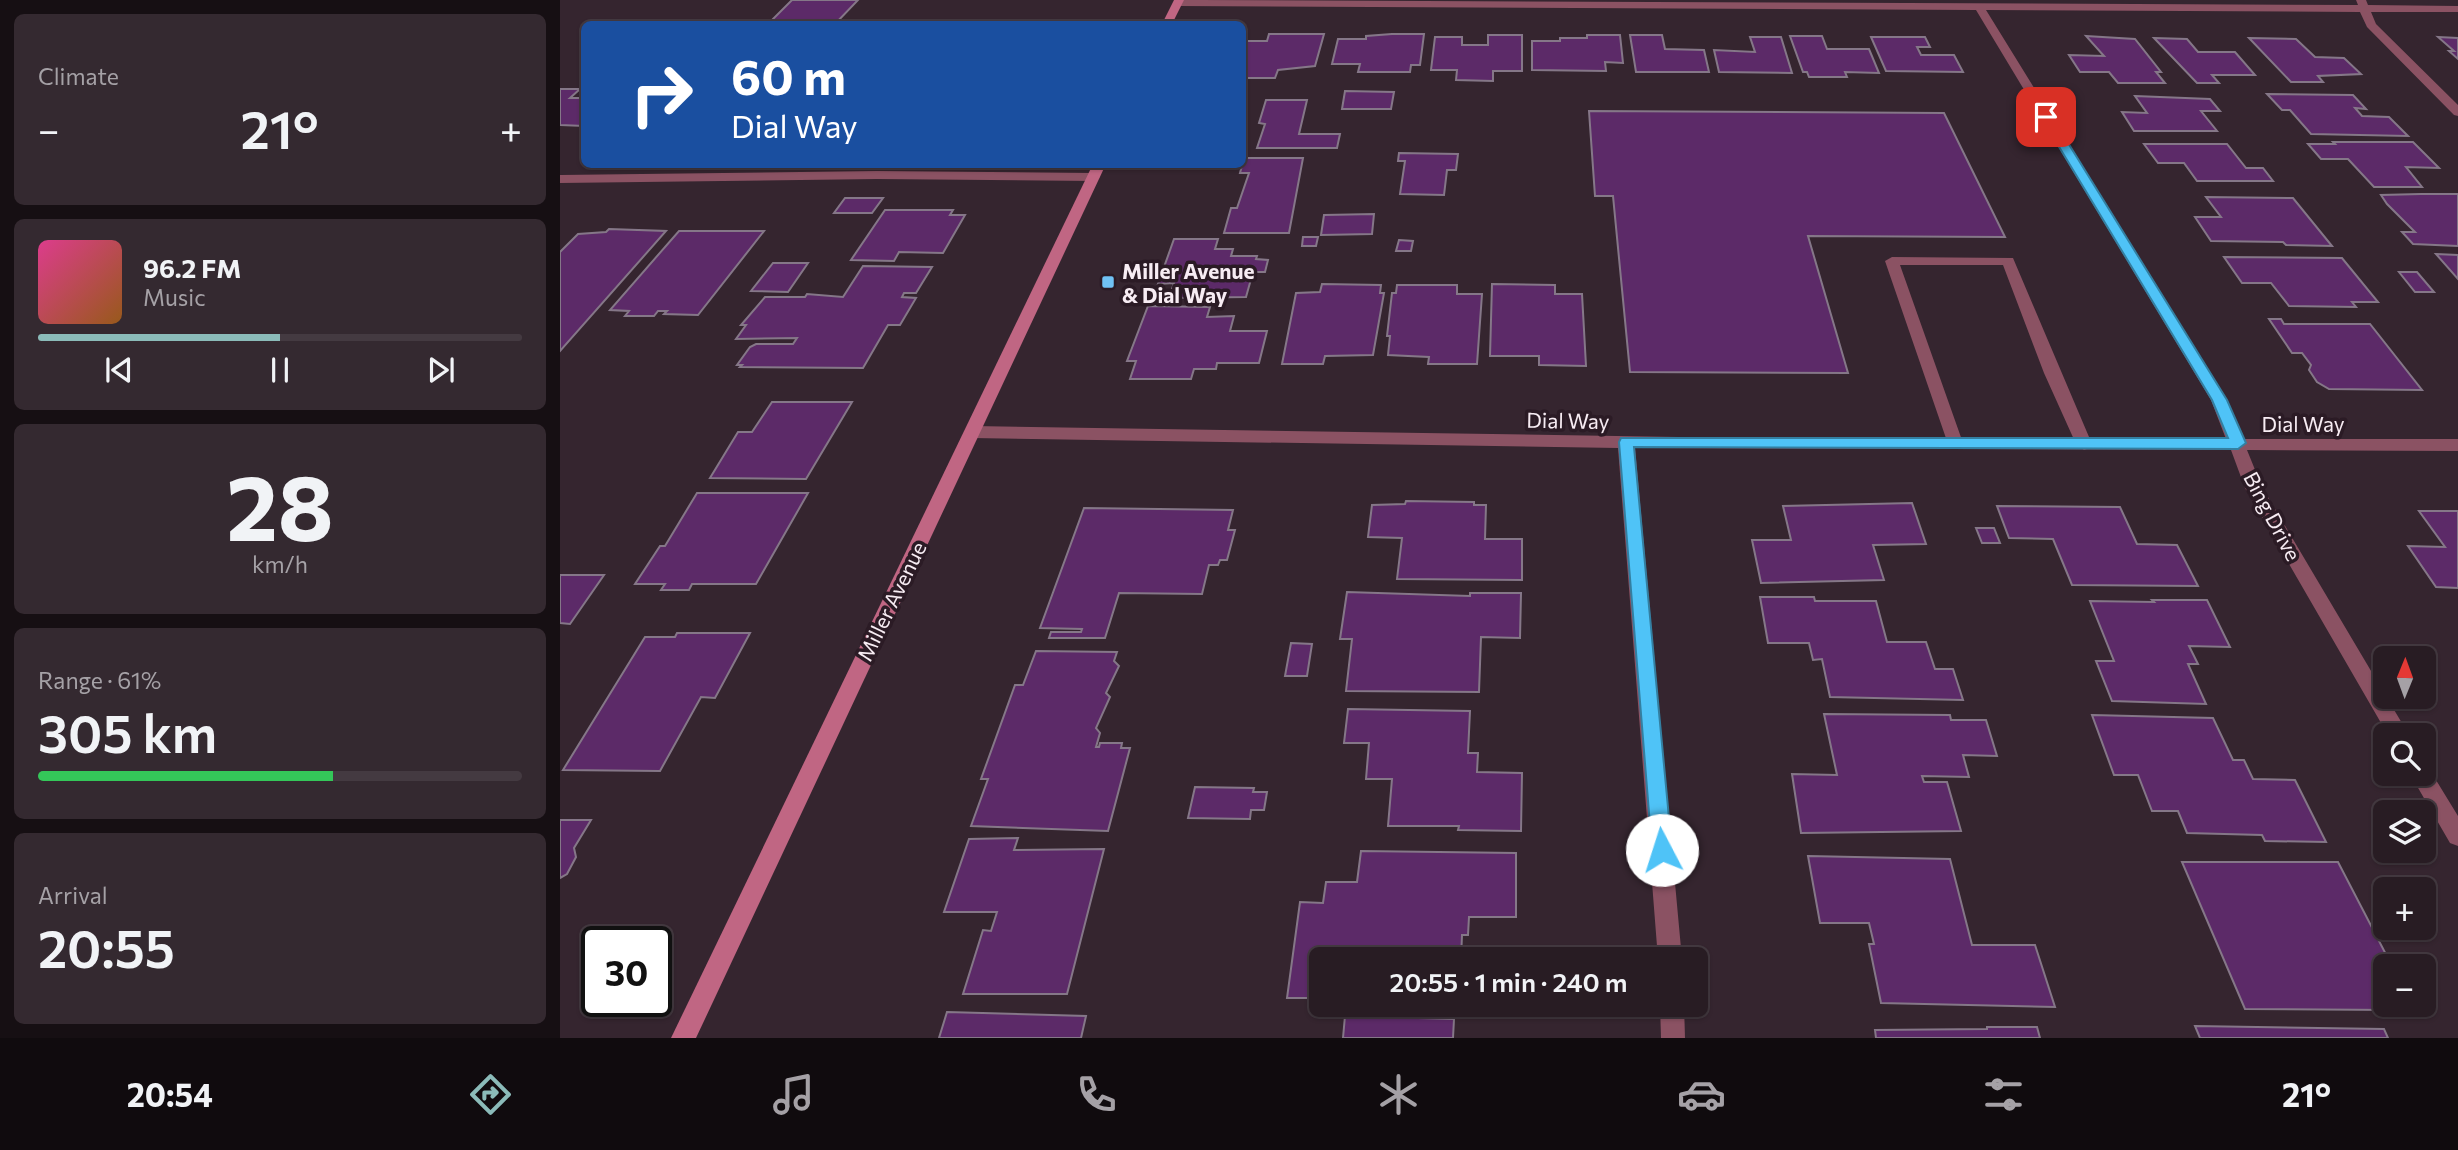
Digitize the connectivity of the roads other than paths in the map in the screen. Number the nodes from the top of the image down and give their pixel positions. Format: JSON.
{"nodes":[{"id":1,"x":1178,"y":1,"type":"edge"},
{"id":2,"x":2363,"y":4,"type":"edge"},
{"id":3,"x":1979,"y":7,"type":"junction"},
{"id":4,"x":2458,"y":9,"type":"edge"},
{"id":5,"x":1168,"y":21,"type":"edge"},
{"id":6,"x":2458,"y":112,"type":"edge"},
{"id":7,"x":1097,"y":171,"type":"edge"},
{"id":8,"x":560,"y":180,"type":"edge"},
{"id":9,"x":972,"y":432,"type":"junction"},
{"id":10,"x":1626,"y":442,"type":"junction"},
{"id":11,"x":1955,"y":443,"type":"junction"},
{"id":12,"x":2238,"y":443,"type":"junction"},
{"id":13,"x":2084,"y":444,"type":"junction"},
{"id":14,"x":2458,"y":445,"type":"edge"},
{"id":15,"x":2392,"y":723,"type":"edge"},
{"id":16,"x":2428,"y":786,"type":"edge"},
{"id":17,"x":2458,"y":836,"type":"edge"},
{"id":18,"x":1669,"y":947,"type":"edge"},
{"id":19,"x":1672,"y":1017,"type":"edge"},
{"id":20,"x":682,"y":1038,"type":"edge"},
{"id":21,"x":1673,"y":1038,"type":"edge"}],
"edges":[{"from":1,"to":3,"type":"street"},
{"from":1,"to":5,"type":"main road"},
{"from":2,"to":3,"type":"street"},
{"from":2,"to":4,"type":"street"},
{"from":2,"to":6,"type":"street"},
{"from":3,"to":12,"type":"street","name":"Bing Drive"},
{"from":7,"to":8,"type":"street"},
{"from":7,"to":9,"type":"main road","name":"Miller Avenue"},
{"from":9,"to":10,"type":"street","name":"Dial Way"},
{"from":9,"to":20,"type":"main road","name":"Miller Avenue"},
{"from":10,"to":11,"type":"street","name":"Dial Way"},
{"from":10,"to":18,"type":"street"},
{"from":11,"to":13,"type":"street","name":"Dial Way"},
{"from":11,"to":13,"type":"street"},
{"from":12,"to":13,"type":"street","name":"Dial Way"},
{"from":12,"to":14,"type":"street","name":"Dial Way"},
{"from":12,"to":15,"type":"street","name":"Bing Drive"},
{"from":16,"to":17,"type":"street"},
{"from":19,"to":21,"type":"street"}]}
